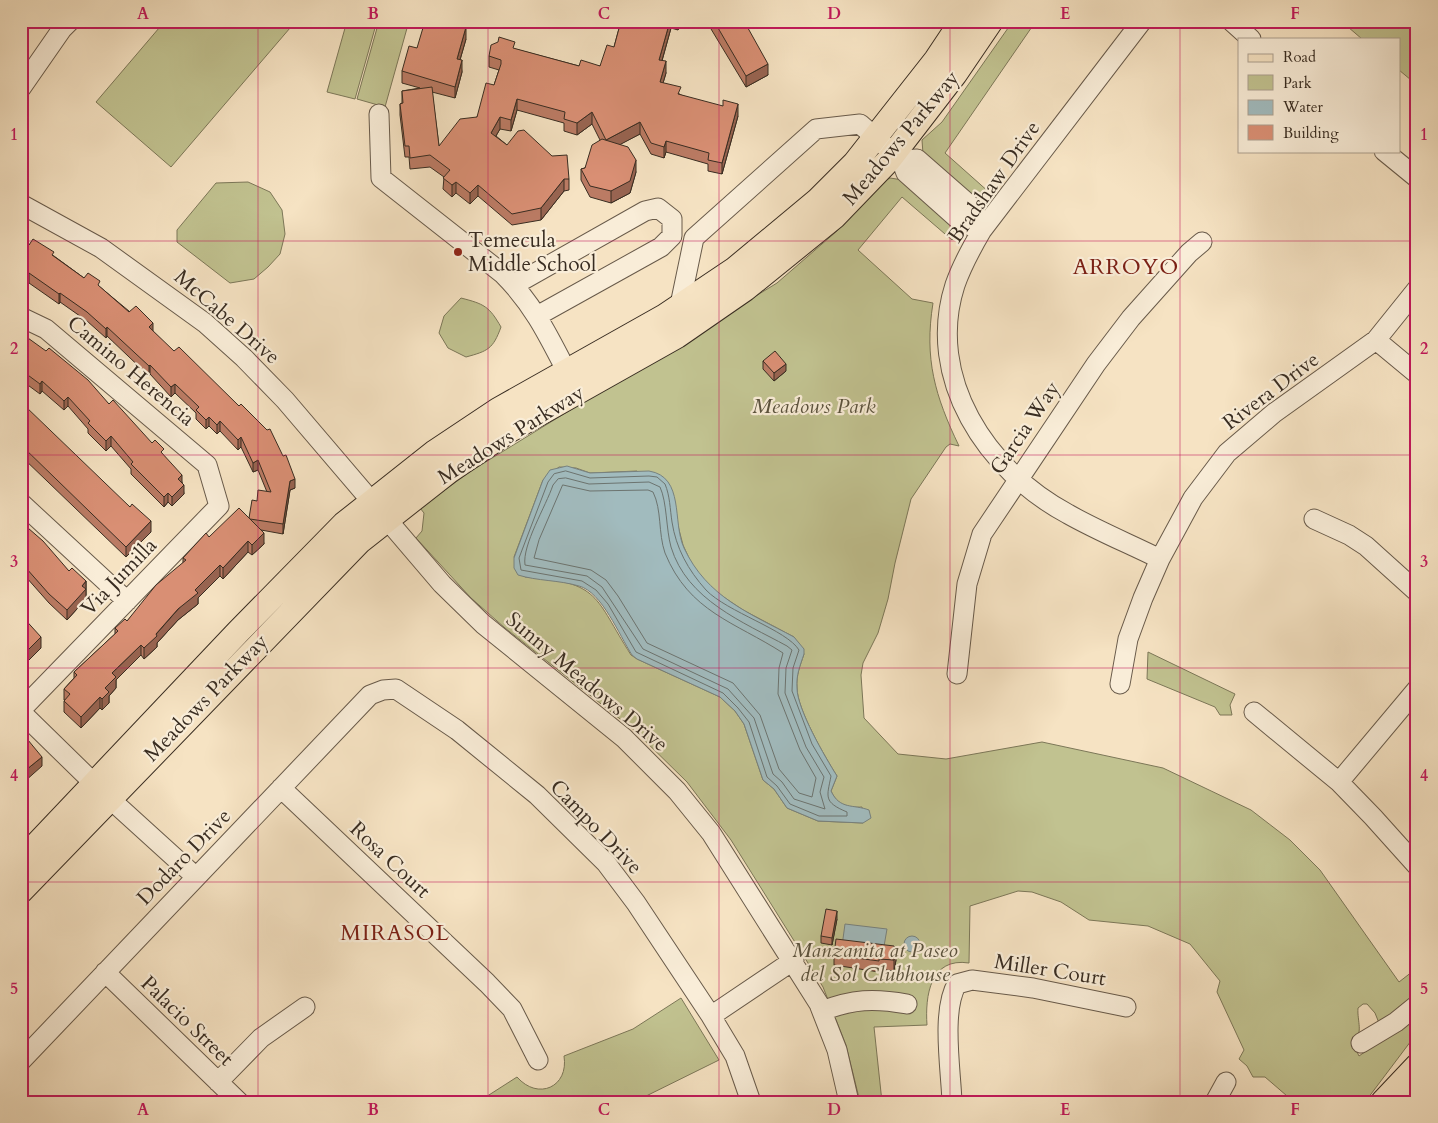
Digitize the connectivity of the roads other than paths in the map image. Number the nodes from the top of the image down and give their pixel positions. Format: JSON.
{"nodes":[{"id":1,"x":70,"y":21,"type":"edge"},
{"id":2,"x":962,"y":21,"type":"edge"},
{"id":3,"x":991,"y":21,"type":"edge"},
{"id":4,"x":1142,"y":21,"type":"edge"},
{"id":5,"x":1232,"y":21,"type":"edge"},
{"id":6,"x":1250,"y":38,"type":"edge"},
{"id":7,"x":21,"y":88,"type":"edge"},
{"id":8,"x":379,"y":114,"type":"dead end"},
{"id":9,"x":876,"y":137,"type":"junction"},
{"id":10,"x":1385,"y":152,"type":"edge"},
{"id":11,"x":898,"y":156,"type":"junction"},
{"id":12,"x":1417,"y":178,"type":"edge"},
{"id":13,"x":21,"y":204,"type":"edge"},
{"id":14,"x":982,"y":230,"type":"junction"},
{"id":15,"x":1202,"y":242,"type":"dead end"},
{"id":16,"x":514,"y":285,"type":"junction"},
{"id":17,"x":1417,"y":289,"type":"edge"},
{"id":18,"x":680,"y":305,"type":"junction"},
{"id":19,"x":537,"y":316,"type":"junction"},
{"id":20,"x":21,"y":317,"type":"edge"},
{"id":21,"x":1376,"y":340,"type":"junction"},
{"id":22,"x":567,"y":372,"type":"junction"},
{"id":23,"x":1417,"y":374,"type":"edge"},
{"id":24,"x":207,"y":465,"type":"joint"},
{"id":25,"x":1019,"y":478,"type":"junction"},
{"id":26,"x":21,"y":503,"type":"edge"},
{"id":27,"x":380,"y":510,"type":"junction"},
{"id":28,"x":1314,"y":519,"type":"dead end"},
{"id":29,"x":1160,"y":559,"type":"junction"},
{"id":30,"x":1417,"y":592,"type":"edge"},
{"id":31,"x":127,"y":602,"type":"junction"},
{"id":32,"x":957,"y":674,"type":"dead end"},
{"id":33,"x":1120,"y":684,"type":"dead end"},
{"id":34,"x":1417,"y":689,"type":"edge"},
{"id":35,"x":383,"y":690,"type":"joint"},
{"id":36,"x":21,"y":711,"type":"edge"},
{"id":37,"x":1254,"y":712,"type":"dead end"},
{"id":38,"x":1338,"y":782,"type":"junction"},
{"id":39,"x":281,"y":788,"type":"junction"},
{"id":40,"x":102,"y":791,"type":"junction"},
{"id":41,"x":21,"y":861,"type":"edge"},
{"id":42,"x":1417,"y":866,"type":"edge"},
{"id":43,"x":196,"y":877,"type":"junction"},
{"id":44,"x":21,"y":891,"type":"edge"},
{"id":45,"x":794,"y":960,"type":"junction"},
{"id":46,"x":105,"y":972,"type":"junction"},
{"id":47,"x":907,"y":1004,"type":"dead end"},
{"id":48,"x":1417,"y":1005,"type":"edge"},
{"id":49,"x":306,"y":1007,"type":"dead end"},
{"id":50,"x":1126,"y":1007,"type":"dead end"},
{"id":51,"x":822,"y":1010,"type":"junction"},
{"id":52,"x":711,"y":1016,"type":"junction"},
{"id":53,"x":1361,"y":1043,"type":"dead end"},
{"id":54,"x":538,"y":1060,"type":"dead end"},
{"id":55,"x":21,"y":1061,"type":"edge"},
{"id":56,"x":1417,"y":1066,"type":"edge"},
{"id":57,"x":218,"y":1082,"type":"junction"},
{"id":58,"x":1226,"y":1082,"type":"dead end"},
{"id":59,"x":1417,"y":1097,"type":"edge"},
{"id":60,"x":239,"y":1102,"type":"edge"},
{"id":61,"x":751,"y":1102,"type":"edge"},
{"id":62,"x":849,"y":1102,"type":"edge"},
{"id":63,"x":952,"y":1102,"type":"edge"},
{"id":64,"x":1215,"y":1102,"type":"edge"},
{"id":65,"x":1383,"y":1102,"type":"edge"},
{"id":66,"x":1412,"y":1102,"type":"edge"}],
"edges":[{"from":1,"to":7,"type":"street"},
{"from":2,"to":9,"type":"main road","name":"Meadows Parkway"},
{"from":3,"to":11,"type":"main road","name":"Meadows Parkway"},
{"from":4,"to":14,"type":"street","name":"Bradshaw Drive"},
{"from":5,"to":6,"type":"street"},
{"from":8,"to":16,"type":"street"},
{"from":9,"to":11,"type":"street"},
{"from":9,"to":18,"type":"main road","name":"Meadows Parkway"},
{"from":9,"to":18,"type":"street"},
{"from":10,"to":12,"type":"street"},
{"from":11,"to":14,"type":"street"},
{"from":11,"to":27,"type":"main road","name":"Meadows Parkway"},
{"from":13,"to":27,"type":"street","name":"McCabe Drive"},
{"from":14,"to":25,"type":"street","name":"Bradshaw Drive"},
{"from":15,"to":25,"type":"street","name":"Garcia Way"},
{"from":16,"to":19,"type":"street"},
{"from":16,"to":19,"type":"street"},
{"from":17,"to":21,"type":"street","name":"Rivera Drive"},
{"from":18,"to":22,"type":"main road","name":"Meadows Parkway"},
{"from":19,"to":22,"type":"street"},
{"from":20,"to":24,"type":"street","name":"Camino Herencia"},
{"from":21,"to":23,"type":"street"},
{"from":21,"to":29,"type":"street","name":"Rivera Drive"},
{"from":22,"to":27,"type":"main road","name":"Meadows Parkway"},
{"from":24,"to":31,"type":"street","name":"Via Jumilla"},
{"from":25,"to":29,"type":"street","name":"Bradshaw Drive"},
{"from":25,"to":32,"type":"street","name":"Garcia Way"},
{"from":26,"to":31,"type":"street"},
{"from":27,"to":40,"type":"main road","name":"Meadows Parkway"},
{"from":27,"to":45,"type":"street","name":"Sunny Meadows Drive"},
{"from":28,"to":30,"type":"street"},
{"from":29,"to":33,"type":"street","name":"Rivera Drive"},
{"from":31,"to":36,"type":"street","name":"Via Jumilla"},
{"from":34,"to":38,"type":"street"},
{"from":35,"to":39,"type":"street","name":"Dodaro Drive"},
{"from":35,"to":52,"type":"street","name":"Campo Drive"},
{"from":36,"to":40,"type":"street"},
{"from":37,"to":38,"type":"street"},
{"from":38,"to":42,"type":"street"},
{"from":39,"to":43,"type":"street","name":"Dodaro Drive"},
{"from":39,"to":54,"type":"street","name":"Rosa Court"},
{"from":40,"to":41,"type":"main road","name":"Meadows Parkway"},
{"from":40,"to":43,"type":"street"},
{"from":40,"to":44,"type":"main road","name":"Meadows Parkway"},
{"from":43,"to":46,"type":"street","name":"Dodaro Drive"},
{"from":45,"to":51,"type":"street","name":"Sunny Meadows Drive"},
{"from":45,"to":52,"type":"street"},
{"from":46,"to":55,"type":"street","name":"Dodaro Drive"},
{"from":46,"to":57,"type":"street","name":"Palacio Street"},
{"from":47,"to":51,"type":"street"},
{"from":48,"to":53,"type":"street"},
{"from":49,"to":57,"type":"street"},
{"from":50,"to":63,"type":"street","name":"Miller Court"},
{"from":51,"to":62,"type":"street","name":"Sunny Meadows Drive"},
{"from":52,"to":61,"type":"street","name":"Campo Drive"},
{"from":56,"to":65,"type":"main road"},
{"from":57,"to":60,"type":"street","name":"Palacio Street"},
{"from":58,"to":64,"type":"street"},
{"from":59,"to":66,"type":"main road"}]}
